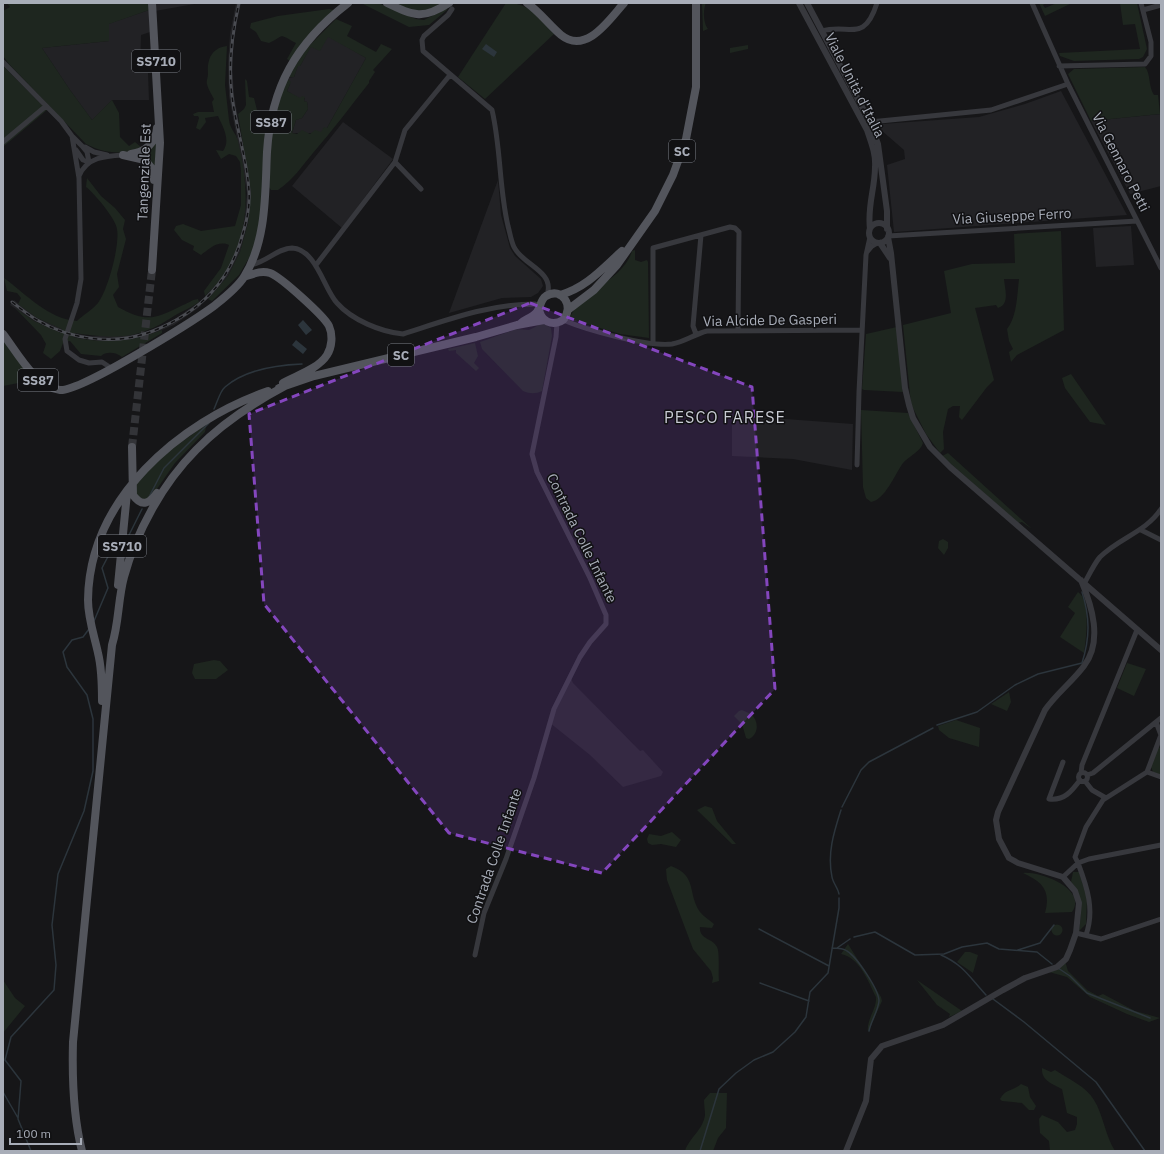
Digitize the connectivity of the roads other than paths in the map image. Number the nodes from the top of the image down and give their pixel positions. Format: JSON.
{"nodes":[{"id":1,"x":152,"y":3,"type":"edge"},
{"id":2,"x":348,"y":3,"type":"edge"},
{"id":3,"x":387,"y":3,"type":"edge"},
{"id":4,"x":527,"y":3,"type":"edge"},
{"id":5,"x":624,"y":3,"type":"edge"},
{"id":6,"x":696,"y":3,"type":"edge"},
{"id":7,"x":799,"y":3,"type":"edge"},
{"id":8,"x":807,"y":3,"type":"edge"},
{"id":9,"x":877,"y":3,"type":"edge"},
{"id":10,"x":1032,"y":3,"type":"edge"},
{"id":11,"x":1140,"y":3,"type":"edge"},
{"id":12,"x":1161,"y":5,"type":"edge"},
{"id":13,"x":451,"y":6,"type":"edge"},
{"id":14,"x":1143,"y":10,"type":"junction"},
{"id":15,"x":822,"y":31,"type":"junction"},
{"id":16,"x":3,"y":62,"type":"edge"},
{"id":17,"x":1059,"y":66,"type":"junction"},
{"id":18,"x":450,"y":75,"type":"junction"},
{"id":19,"x":1068,"y":84,"type":"junction"},
{"id":20,"x":46,"y":106,"type":"junction"},
{"id":21,"x":160,"y":120,"type":"junction"},
{"id":22,"x":870,"y":122,"type":"junction"},
{"id":23,"x":72,"y":136,"type":"junction"},
{"id":24,"x":3,"y":141,"type":"edge"},
{"id":25,"x":82,"y":146,"type":"junction"},
{"id":26,"x":74,"y":148,"type":"junction"},
{"id":27,"x":123,"y":155,"type":"junction"},
{"id":28,"x":108,"y":156,"type":"junction"},
{"id":29,"x":89,"y":162,"type":"junction"},
{"id":30,"x":395,"y":162,"type":"junction"},
{"id":31,"x":79,"y":178,"type":"junction"},
{"id":32,"x":421,"y":189,"type":"dead end"},
{"id":33,"x":156,"y":199,"type":"junction"},
{"id":34,"x":1137,"y":221,"type":"junction"},
{"id":35,"x":870,"y":230,"type":"junction"},
{"id":36,"x":888,"y":234,"type":"junction"},
{"id":37,"x":701,"y":235,"type":"junction"},
{"id":38,"x":870,"y":237,"type":"junction"},
{"id":39,"x":632,"y":243,"type":"junction"},
{"id":40,"x":879,"y":243,"type":"junction"},
{"id":41,"x":866,"y":255,"type":"junction"},
{"id":42,"x":892,"y":263,"type":"junction"},
{"id":43,"x":250,"y":265,"type":"junction"},
{"id":44,"x":316,"y":265,"type":"junction"},
{"id":45,"x":1161,"y":268,"type":"edge"},
{"id":46,"x":152,"y":270,"type":"tunnel mouth"},
{"id":47,"x":244,"y":277,"type":"junction"},
{"id":48,"x":548,"y":291,"type":"dead end"},
{"id":49,"x":560,"y":295,"type":"junction"},
{"id":50,"x":537,"y":306,"type":"junction"},
{"id":51,"x":568,"y":309,"type":"junction"},
{"id":52,"x":544,"y":320,"type":"junction"},
{"id":53,"x":560,"y":321,"type":"junction"},
{"id":54,"x":517,"y":325,"type":"junction"},
{"id":55,"x":738,"y":330,"type":"junction"},
{"id":56,"x":862,"y":330,"type":"junction"},
{"id":57,"x":3,"y":334,"type":"edge"},
{"id":58,"x":696,"y":334,"type":"junction"},
{"id":59,"x":653,"y":343,"type":"junction"},
{"id":60,"x":111,"y":368,"type":"junction"},
{"id":61,"x":285,"y":386,"type":"junction"},
{"id":62,"x":268,"y":391,"type":"junction"},
{"id":63,"x":857,"y":465,"type":"dead end"},
{"id":64,"x":1161,"y":509,"type":"edge"},
{"id":65,"x":1141,"y":530,"type":"junction"},
{"id":66,"x":1161,"y":540,"type":"edge"},
{"id":67,"x":1082,"y":582,"type":"junction"},
{"id":68,"x":1092,"y":591,"type":"junction"},
{"id":69,"x":1087,"y":597,"type":"junction"},
{"id":70,"x":1101,"y":598,"type":"junction"},
{"id":71,"x":1092,"y":603,"type":"junction"},
{"id":72,"x":1092,"y":611,"type":"junction"},
{"id":73,"x":1137,"y":630,"type":"junction"},
{"id":74,"x":112,"y":645,"type":"junction"},
{"id":75,"x":1161,"y":650,"type":"edge"},
{"id":76,"x":1161,"y":718,"type":"edge"},
{"id":77,"x":1156,"y":722,"type":"junction"},
{"id":78,"x":1161,"y":735,"type":"edge"},
{"id":79,"x":102,"y":748,"type":"junction"},
{"id":80,"x":1063,"y":762,"type":"dead end"},
{"id":81,"x":1147,"y":772,"type":"junction"},
{"id":82,"x":1081,"y":773,"type":"junction"},
{"id":83,"x":1087,"y":775,"type":"junction"},
{"id":84,"x":1161,"y":777,"type":"edge"},
{"id":85,"x":1082,"y":781,"type":"junction"},
{"id":86,"x":1106,"y":798,"type":"junction"},
{"id":87,"x":1161,"y":845,"type":"edge"},
{"id":88,"x":1078,"y":863,"type":"junction"},
{"id":89,"x":1063,"y":877,"type":"junction"},
{"id":90,"x":1161,"y":920,"type":"edge"},
{"id":91,"x":1076,"y":933,"type":"junction"},
{"id":92,"x":1086,"y":935,"type":"junction"},
{"id":93,"x":475,"y":955,"type":"dead end"},
{"id":94,"x":82,"y":1151,"type":"edge"},
{"id":95,"x":846,"y":1151,"type":"edge"}],
"edges":[{"from":1,"to":21,"type":"main road","name":"Tangenziale Est","number":"SS710"},
{"from":2,"to":43,"type":"main road","number":"SS87"},
{"from":3,"to":13,"type":"main road"},
{"from":4,"to":5,"type":"main road"},
{"from":6,"to":39,"type":"main road","number":"SC"},
{"from":7,"to":35,"type":"street","name":"Viale Unità d'Italia"},
{"from":8,"to":15,"type":"street","name":"Viale Unità d'Italia"},
{"from":9,"to":15,"type":"street"},
{"from":10,"to":17,"type":"street","name":"Via Gennaro Petti"},
{"from":11,"to":14,"type":"street"},
{"from":12,"to":14,"type":"street"},
{"from":13,"to":18,"type":"street"},
{"from":14,"to":17,"type":"street"},
{"from":15,"to":22,"type":"street","name":"Viale Unità d'Italia"},
{"from":16,"to":20,"type":"street"},
{"from":17,"to":19,"type":"street","name":"Via Gennaro Petti"},
{"from":18,"to":30,"type":"street"},
{"from":18,"to":48,"type":"street"},
{"from":19,"to":22,"type":"street"},
{"from":19,"to":34,"type":"street","name":"Via Gennaro Petti"},
{"from":20,"to":23,"type":"street"},
{"from":20,"to":24,"type":"street"},
{"from":21,"to":27,"type":"main road"},
{"from":21,"to":33,"type":"main road","name":"Tangenziale Est","number":"SS710"},
{"from":22,"to":36,"type":"street","name":"Viale Unità d'Italia"},
{"from":23,"to":25,"type":"street"},
{"from":23,"to":26,"type":"street"},
{"from":25,"to":28,"type":"street"},
{"from":25,"to":29,"type":"street"},
{"from":26,"to":29,"type":"street"},
{"from":26,"to":31,"type":"street"},
{"from":27,"to":28,"type":"street"},
{"from":27,"to":33,"type":"main road"},
{"from":28,"to":29,"type":"street"},
{"from":29,"to":31,"type":"street"},
{"from":30,"to":32,"type":"street"},
{"from":30,"to":44,"type":"street"},
{"from":31,"to":60,"type":"street"},
{"from":33,"to":46,"type":"main road","name":"Tangenziale Est","number":"SS710"},
{"from":34,"to":36,"type":"street","name":"Via Giuseppe Ferro"},
{"from":34,"to":45,"type":"street","name":"Via Gennaro Petti"},
{"from":35,"to":36,"type":"street"},
{"from":35,"to":38,"type":"street","name":"Viale Unità d'Italia"},
{"from":36,"to":40,"type":"street"},
{"from":36,"to":42,"type":"street","name":"Viale Unità d'Italia"},
{"from":37,"to":55,"type":"street"},
{"from":37,"to":58,"type":"street"},
{"from":37,"to":59,"type":"street"},
{"from":38,"to":40,"type":"street"},
{"from":38,"to":41,"type":"street","name":"Viale Unità d'Italia"},
{"from":39,"to":49,"type":"main road","number":"SC"},
{"from":39,"to":51,"type":"main road","number":"SC"},
{"from":40,"to":41,"type":"street"},
{"from":40,"to":42,"type":"street"},
{"from":41,"to":56,"type":"street","name":"Viale Unità d'Italia"},
{"from":42,"to":67,"type":"street","name":"Viale Unità d'Italia"},
{"from":43,"to":44,"type":"street"},
{"from":43,"to":47,"type":"main road","number":"SS87"},
{"from":44,"to":50,"type":"street"},
{"from":47,"to":60,"type":"main road","number":"SS87"},
{"from":47,"to":62,"type":"main road"},
{"from":49,"to":50,"type":"main road"},
{"from":49,"to":51,"type":"main road"},
{"from":50,"to":52,"type":"main road"},
{"from":50,"to":54,"type":"main road","number":"SC"},
{"from":51,"to":53,"type":"main road"},
{"from":52,"to":53,"type":"main road"},
{"from":52,"to":54,"type":"main road","number":"SC"},
{"from":53,"to":59,"type":"street","name":"Via Alcide De Gasperi"},
{"from":53,"to":93,"type":"street","name":"Contrada Colle Infante"},
{"from":54,"to":61,"type":"main road","number":"SC"},
{"from":55,"to":56,"type":"street","name":"Via Alcide De Gasperi"},
{"from":55,"to":58,"type":"street","name":"Via Alcide De Gasperi"},
{"from":56,"to":63,"type":"street","name":"Viale Unità d'Italia"},
{"from":57,"to":60,"type":"main road","number":"SS87"},
{"from":58,"to":59,"type":"street","name":"Via Alcide De Gasperi"},
{"from":61,"to":62,"type":"main road"},
{"from":61,"to":74,"type":"main road"},
{"from":62,"to":74,"type":"main road","number":"SS710"},
{"from":62,"to":79,"type":"main road"},
{"from":64,"to":65,"type":"street"},
{"from":65,"to":66,"type":"street"},
{"from":65,"to":67,"type":"street"},
{"from":67,"to":68,"type":"street","name":"Viale Unità d'Italia"},
{"from":67,"to":69,"type":"street"},
{"from":68,"to":69,"type":"street"},
{"from":68,"to":70,"type":"street","name":"Viale Unità d'Italia"},
{"from":68,"to":71,"type":"street"},
{"from":69,"to":72,"type":"street"},
{"from":70,"to":71,"type":"street"},
{"from":70,"to":73,"type":"street","name":"Viale Unità d'Italia"},
{"from":71,"to":72,"type":"street"},
{"from":72,"to":89,"type":"street"},
{"from":73,"to":75,"type":"street","name":"Viale Unità d'Italia"},
{"from":73,"to":82,"type":"street"},
{"from":74,"to":79,"type":"main road"},
{"from":76,"to":77,"type":"street"},
{"from":77,"to":78,"type":"street"},
{"from":77,"to":83,"type":"street"},
{"from":78,"to":81,"type":"street"},
{"from":79,"to":94,"type":"main road"},
{"from":80,"to":85,"type":"street"},
{"from":81,"to":84,"type":"street"},
{"from":81,"to":86,"type":"street"},
{"from":82,"to":83,"type":"street"},
{"from":82,"to":85,"type":"street"},
{"from":83,"to":85,"type":"street"},
{"from":85,"to":86,"type":"street"},
{"from":86,"to":88,"type":"street"},
{"from":87,"to":88,"type":"street"},
{"from":88,"to":89,"type":"street"},
{"from":88,"to":92,"type":"street"},
{"from":89,"to":91,"type":"street"},
{"from":90,"to":92,"type":"street"},
{"from":91,"to":92,"type":"street"},
{"from":91,"to":95,"type":"street"}]}
